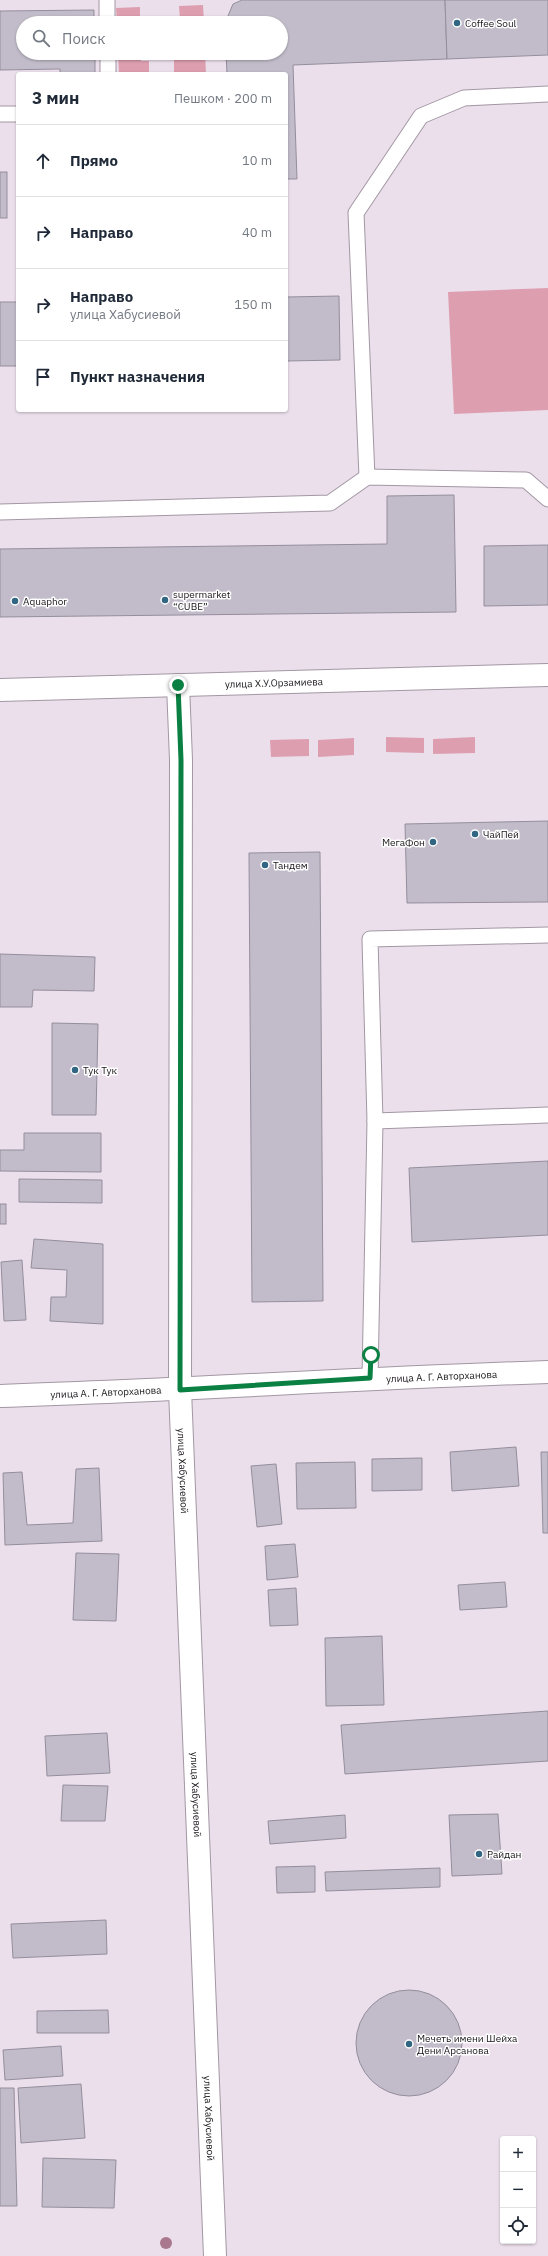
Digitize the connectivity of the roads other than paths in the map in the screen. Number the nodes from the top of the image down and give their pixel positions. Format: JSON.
{"nodes":[{"id":1,"x":107,"y":0,"type":"edge"},
{"id":2,"x":107,"y":16,"type":"edge"},
{"id":3,"x":108,"y":60,"type":"edge"},
{"id":4,"x":108,"y":72,"type":"edge"},
{"id":5,"x":548,"y":94,"type":"edge"},
{"id":6,"x":0,"y":114,"type":"edge"},
{"id":7,"x":16,"y":114,"type":"edge"},
{"id":8,"x":367,"y":477,"type":"junction"},
{"id":9,"x":548,"y":499,"type":"edge"},
{"id":10,"x":0,"y":512,"type":"edge"},
{"id":11,"x":548,"y":675,"type":"edge"},
{"id":12,"x":178,"y":685,"type":"junction"},
{"id":13,"x":0,"y":690,"type":"edge"},
{"id":14,"x":548,"y":935,"type":"edge"},
{"id":15,"x":548,"y":1115,"type":"edge"},
{"id":16,"x":374,"y":1121,"type":"junction"},
{"id":17,"x":548,"y":1372,"type":"edge"},
{"id":18,"x":370,"y":1378,"type":"junction"},
{"id":19,"x":180,"y":1390,"type":"junction"},
{"id":20,"x":0,"y":1396,"type":"edge"},
{"id":21,"x":215,"y":2256,"type":"edge"}],
"edges":[{"from":1,"to":2,"type":"lane"},
{"from":3,"to":4,"type":"lane"},
{"from":5,"to":8,"type":"lane"},
{"from":6,"to":7,"type":"lane"},
{"from":8,"to":9,"type":"lane"},
{"from":8,"to":10,"type":"lane"},
{"from":11,"to":12,"type":"street","name":"улица Х.У.Орзамиева"},
{"from":12,"to":13,"type":"street","name":"улица Х.У.Орзамиева"},
{"from":12,"to":19,"type":"street","name":"улица Хабусиевой"},
{"from":14,"to":16,"type":"lane"},
{"from":15,"to":16,"type":"lane"},
{"from":16,"to":18,"type":"lane"},
{"from":17,"to":18,"type":"street","name":"улица А. Г. Авторханова"},
{"from":18,"to":19,"type":"street","name":"улица А. Г. Авторханова"},
{"from":19,"to":20,"type":"street","name":"улица А. Г. Авторханова"},
{"from":19,"to":21,"type":"street","name":"улица Хабусиевой"}]}
